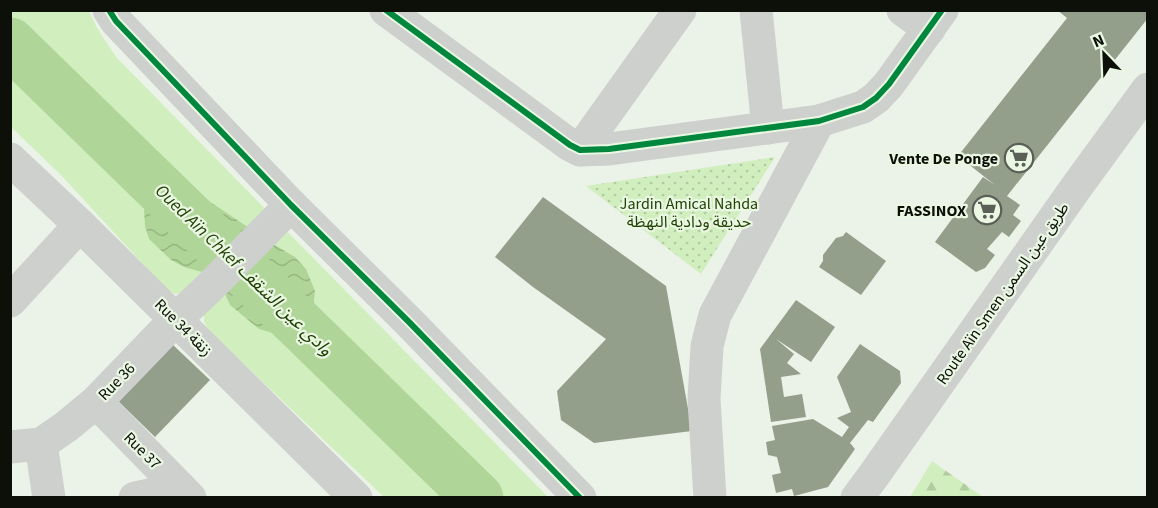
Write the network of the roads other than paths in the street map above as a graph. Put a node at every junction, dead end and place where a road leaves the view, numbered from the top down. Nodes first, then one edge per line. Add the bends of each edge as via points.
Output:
1 (109, 10) edge
2 (386, 10) edge
3 (680, 10) edge
4 (756, 10) edge
5 (925, 17) edge
6 (1148, 89) edge
7 (819, 122) junction
8 (768, 128) junction
9 (580, 150) junction
10 (10, 159) edge
11 (280, 216) junction
12 (80, 225) junction
13 (10, 301) edge
14 (176, 319) junction
15 (96, 402) junction
16 (26, 446) edge
17 (185, 493) edge
18 (48, 498) edge
19 (135, 498) edge
20 (356, 498) edge
21 (580, 498) edge
22 (710, 498) edge
23 (857, 498) edge

1 - 11 street
2 - 9 street
3 - 9 street
4 - 8 street
5 - 7 street via 890,84 876,98 863,107
6 - 23 street, Route Aïn Smen طريق عين السمن
7 - 8 street
7 - 22 street via 715,315 707,346 704,399
8 - 9 street
10 - 12 street, Rue 34 زنقة
11 - 14 street, Rue 36
11 - 21 street via 409,321
12 - 13 street
12 - 14 street, Rue 34 زنقة
14 - 15 street, Rue 36
14 - 20 street, Rue 34 زنقة
15 - 16 street, Rue 36 via 67,426
15 - 17 street, Rue 37
16 - 18 street
17 - 19 street

